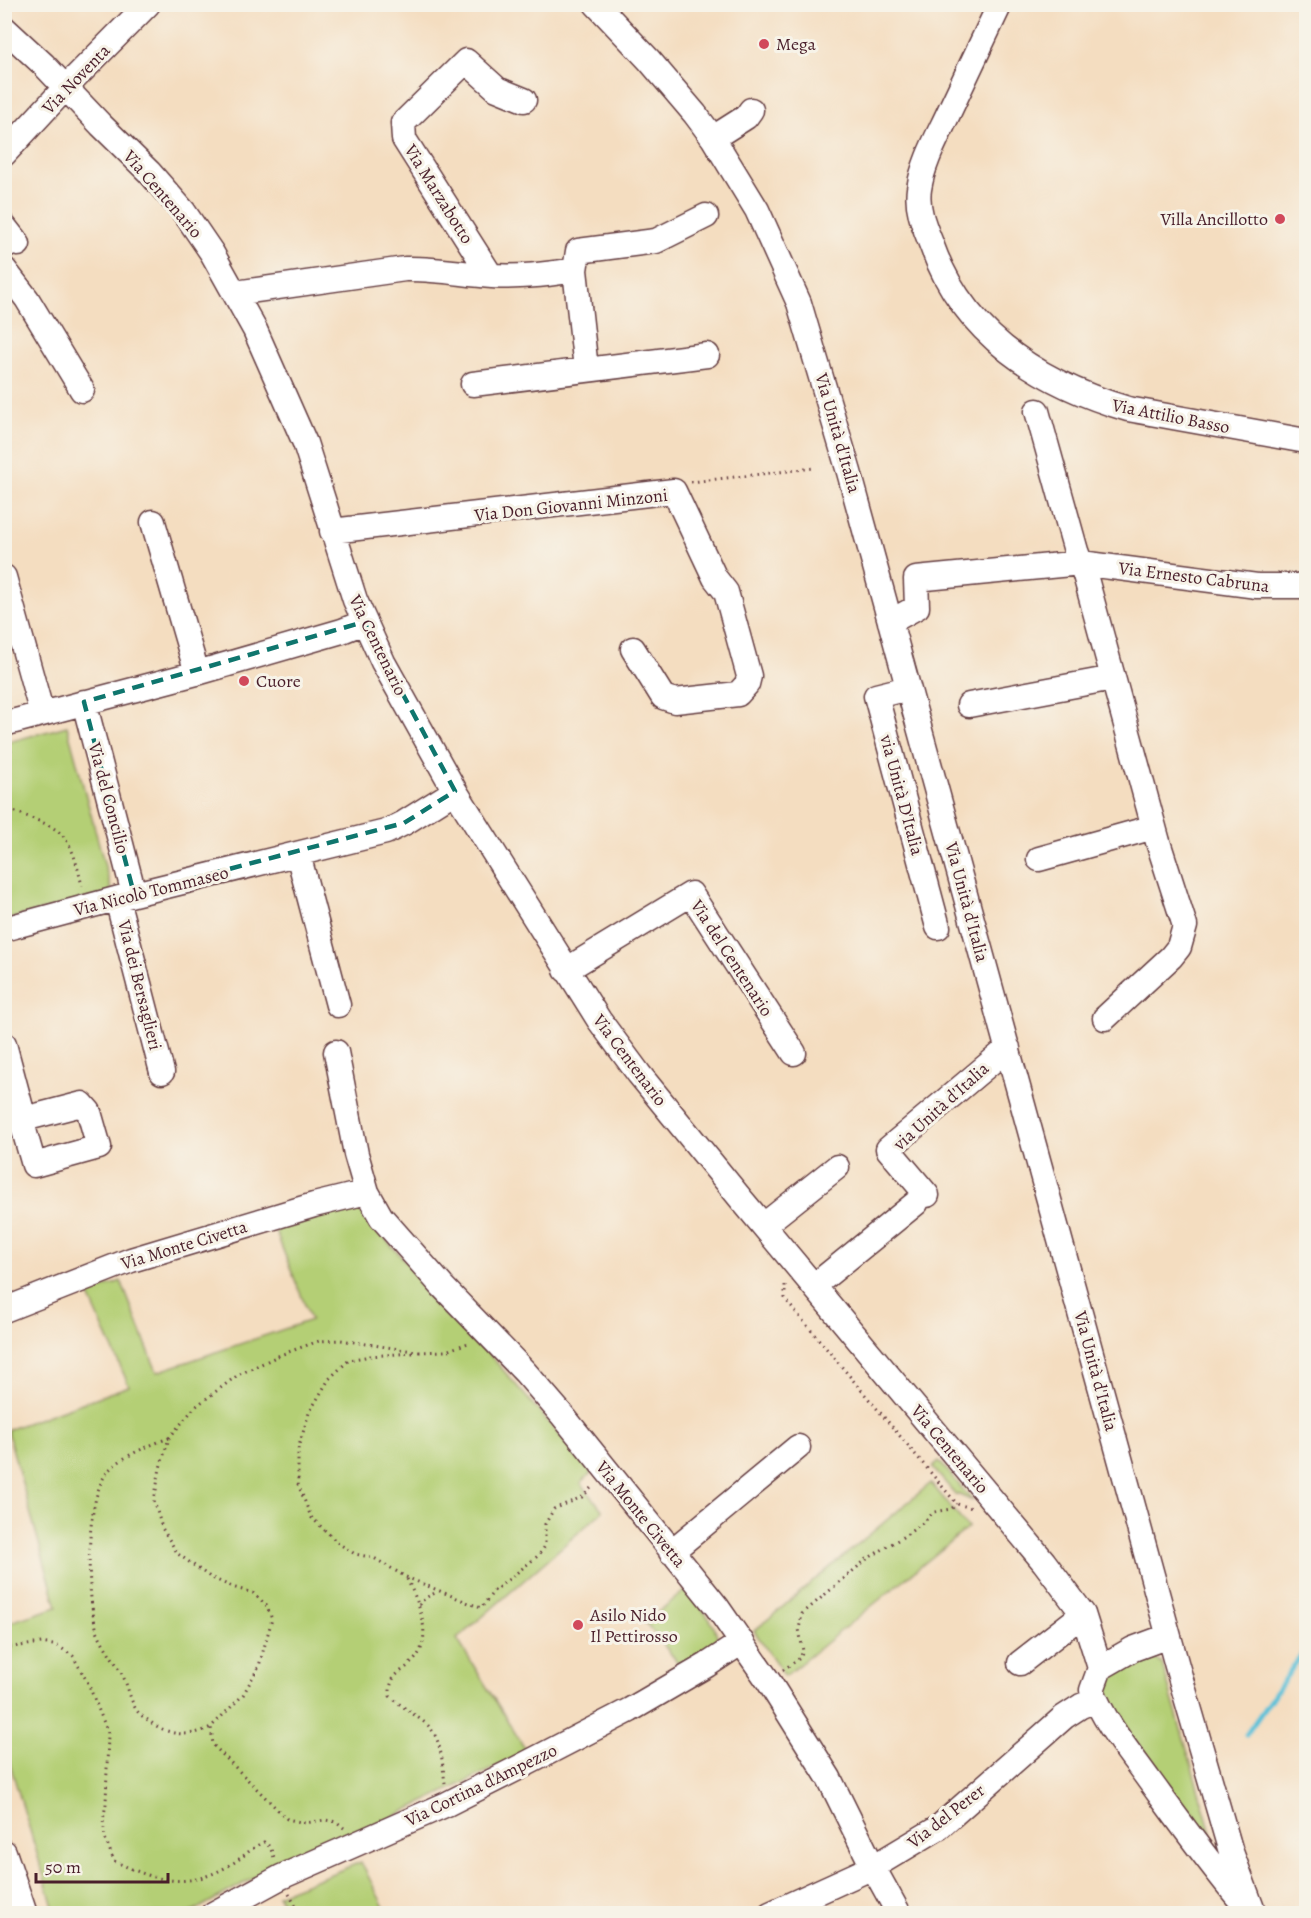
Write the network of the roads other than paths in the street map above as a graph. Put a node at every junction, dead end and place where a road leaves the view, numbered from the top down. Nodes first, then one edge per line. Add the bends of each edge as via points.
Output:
1 (148, 4) edge
2 (596, 4) edge
3 (1000, 4) edge
4 (4, 28) edge
5 (66, 87) junction
6 (524, 100) dead end
7 (4, 154) edge
8 (706, 216) dead end
9 (4, 268) edge
10 (575, 270) junction
11 (491, 276) junction
12 (235, 293) junction
13 (706, 355) dead end
14 (586, 369) junction
15 (473, 384) dead end
16 (82, 390) dead end
17 (1037, 411) dead end
18 (1306, 441) edge
19 (153, 522) dead end
20 (332, 531) junction
21 (1081, 563) junction
22 (4, 576) edge
23 (1306, 586) edge
24 (364, 622) junction
25 (890, 622) junction
26 (633, 649) dead end
27 (197, 673) junction
28 (1113, 678) junction
29 (908, 688) junction
30 (84, 702) junction
31 (969, 705) dead end
32 (42, 714) junction
33 (6, 733) edge
34 (455, 791) junction
35 (1156, 835) junction
36 (298, 854) junction
37 (1044, 866) dead end
38 (126, 896) junction
39 (938, 927) dead end
40 (4, 930) edge
41 (566, 970) junction
42 (338, 1005) dead end
43 (1105, 1018) dead end
44 (4, 1044) edge
45 (1008, 1048) junction
46 (336, 1052) dead end
47 (794, 1053) dead end
48 (162, 1072) dead end
49 (24, 1119) dead end
50 (837, 1167) dead end
51 (367, 1191) junction
52 (764, 1225) junction
53 (814, 1286) junction
54 (4, 1310) edge
55 (798, 1447) dead end
56 (671, 1552) junction
57 (1083, 1614) junction
58 (1168, 1636) junction
59 (742, 1642) junction
60 (1133, 1649) junction
61 (1020, 1663) dead end
62 (1096, 1686) junction
63 (4, 1852) edge
64 (873, 1867) junction
65 (25, 1914) edge
66 (213, 1914) edge
67 (770, 1914) edge
68 (899, 1914) edge
69 (1253, 1914) edge

1 - 5 street, Via Noventa
2 - 25 street, Via Unità d'Italia via 657,69 733,124 756,210 800,303
3 - 18 street, Via Attilio Basso via 931,152 919,189 920,214 958,300 1011,354 1041,375 1101,402
4 - 5 street, Via Centenario
5 - 7 street, Via Noventa
5 - 12 street, Via Centenario via 184,212
6 - 11 street, Via Marzabotto via 497,89 465,61 403,123 404,139
8 - 10 street via 656,241 578,251
9 - 16 street via 27,298
10 - 11 street, Via Marzabotto via 525,277
10 - 14 street
11 - 12 street, Via Marzabotto via 420,268
12 - 20 street, Via Centenario via 304,443
13 - 14 street
14 - 15 street
17 - 21 street
19 - 27 street
20 - 24 street, Via Centenario
20 - 26 street, Via Don Giovanni Minzoni via 681,487 716,578 726,592 749,676 747,684 738,694 675,701 663,697
21 - 23 street, Via Ernesto Cabruna via 1257,586
21 - 25 street, Via Ernesto Cabruna via 916,579 917,607
21 - 28 street
22 - 32 street
24 - 27 street
24 - 34 street, Via Centenario
25 - 29 street, Via Unità d'Italia
27 - 30 street
28 - 31 street
28 - 35 street
29 - 39 street, via Unità D'Italia via 876,696
29 - 45 street, Via Unità d'Italia
30 - 32 street
30 - 38 street, Via del Concilio
32 - 33 street
34 - 36 street, Via Nicolò Tommaseo via 386,832
34 - 41 street, Via Centenario
35 - 37 street
35 - 43 street via 1185,926 1179,947 1171,957
36 - 38 street, Via Nicolò Tommaseo
36 - 42 street
38 - 40 street, Via Nicolò Tommaseo
38 - 48 street, Via dei Bersaglieri
41 - 47 street, Via del Centenario via 691,894
41 - 52 street, Via Centenario via 639,1074
44 - 49 street
45 - 53 street, via Unità d'Italia via 888,1149 922,1199
45 - 58 street, Via Unità d'Italia
46 - 51 street, Via Monte Civetta
50 - 52 street
51 - 54 street, Via Monte Civetta via 131,1260
51 - 56 street, Via Monte Civetta via 381,1217 563,1416
52 - 53 street, Via Centenario
53 - 57 street, Via Centenario
55 - 56 street
56 - 59 street, Via Monte Civetta
57 - 60 street, Via Centenario via 1110,1640
57 - 61 street
57 - 62 street, Via Centenario
58 - 60 street
58 - 69 street, Via Unità d'Italia
59 - 64 street, Via Monte Civetta via 829,1778
59 - 66 street, Via Cortina d'Ampezzo via 630,1710 447,1804 281,1877
60 - 62 street
62 - 64 street, Via del Perer via 1082,1706 1064,1717 938,1828
62 - 69 street, Via Centenario via 1113,1728 1204,1857
63 - 65 street
64 - 67 street, Via del Perer
64 - 68 street, Via Monte Civetta

